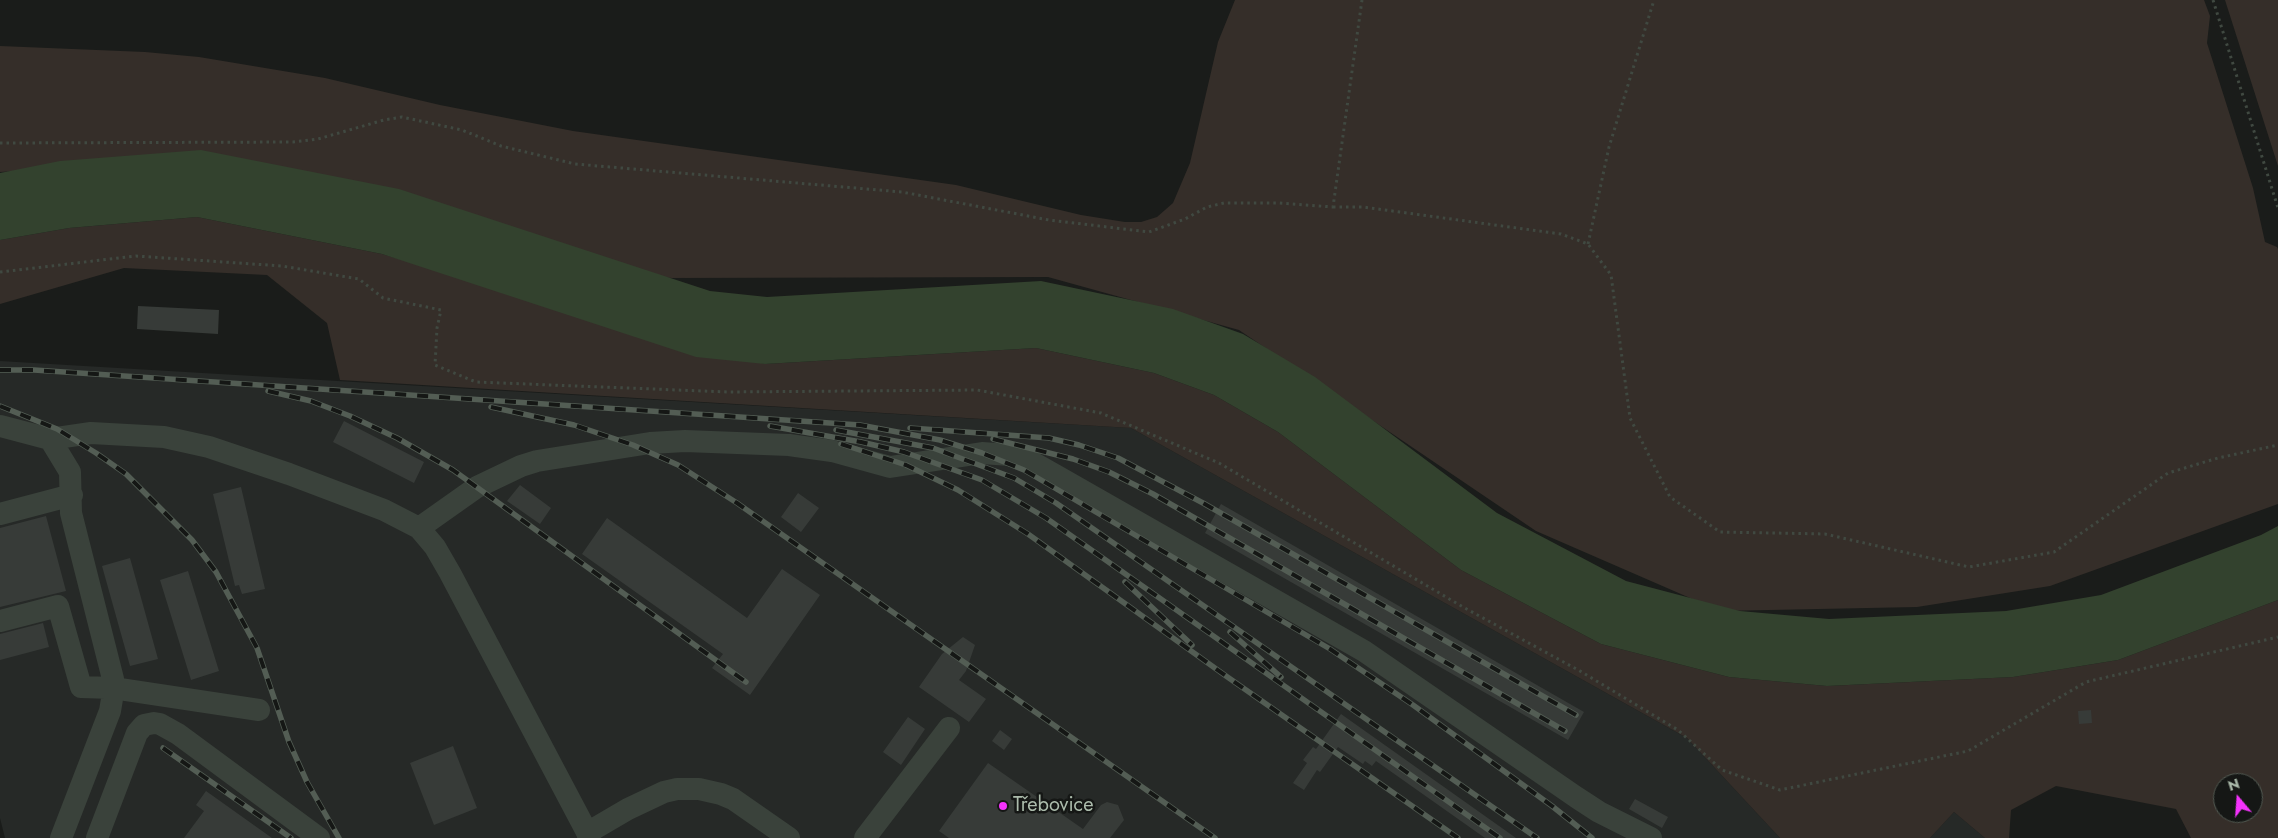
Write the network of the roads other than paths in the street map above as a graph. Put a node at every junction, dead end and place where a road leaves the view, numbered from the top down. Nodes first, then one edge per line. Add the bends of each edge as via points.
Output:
1 (0, 426) edge
2 (50, 438) junction
3 (72, 495) junction
4 (0, 514) edge
5 (419, 528) junction
6 (0, 621) edge
7 (113, 688) junction
8 (259, 710) dead end
9 (949, 728) dead end
10 (588, 835) edge
11 (61, 838) edge
12 (97, 838) edge
13 (319, 838) edge
14 (789, 838) edge
15 (865, 838) edge
16 (1651, 838) edge

1 - 2 lane
2 - 3 lane via 70,472
2 - 5 lane via 100,433 186,441 290,474 384,510
3 - 4 lane
3 - 7 lane via 71,514 110,664
5 - 10 lane via 450,573
5 - 16 lane via 477,487 521,466 650,443 685,441 789,445 832,451 890,467 982,453 1010,455 1034,463 1364,651 1576,797
6 - 7 lane via 58,606 81,687
7 - 8 lane
7 - 11 lane via 110,711
9 - 15 lane
10 - 14 lane via 628,809 664,792 699,789 733,799
12 - 13 lane via 137,733 144,725 154,723 178,734

